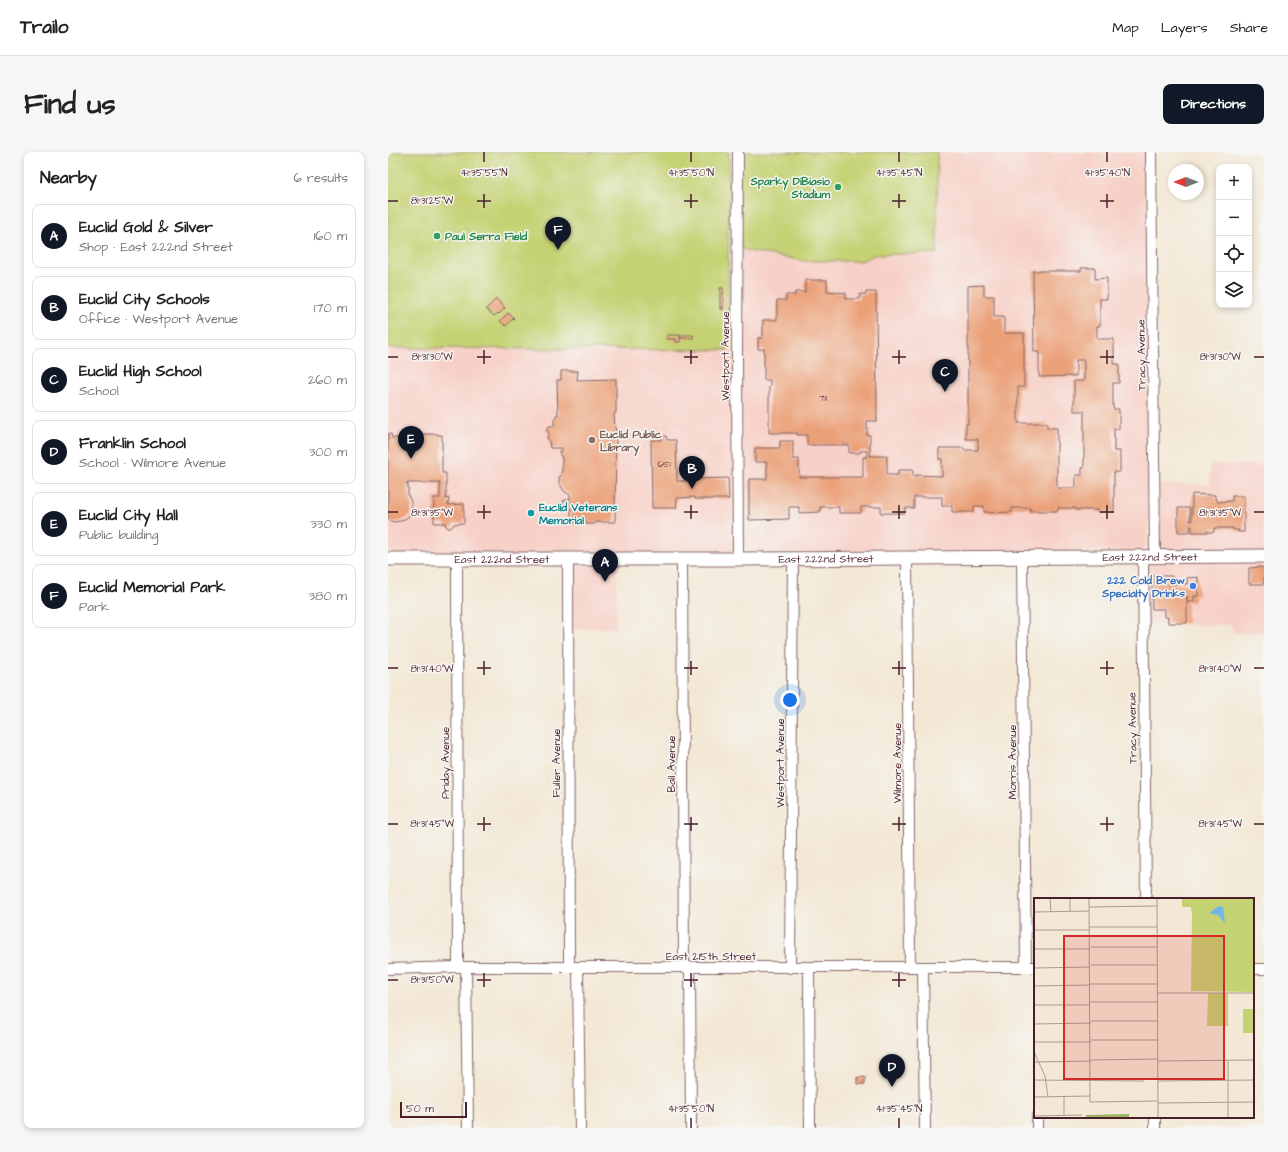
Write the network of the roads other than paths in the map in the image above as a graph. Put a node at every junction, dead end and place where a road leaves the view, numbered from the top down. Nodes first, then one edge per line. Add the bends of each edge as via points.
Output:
1 (738, 152) edge
2 (1151, 152) edge
3 (1264, 556) edge
4 (1022, 557) junction
5 (1149, 557) junction
6 (568, 558) junction
7 (907, 558) junction
8 (388, 559) edge
9 (457, 559) junction
10 (682, 559) junction
11 (738, 559) junction
12 (793, 559) junction
13 (1146, 898) edge
14 (910, 967) junction
15 (923, 967) junction
16 (1030, 967) edge
17 (462, 968) junction
18 (574, 968) junction
19 (687, 968) junction
20 (790, 968) junction
21 (809, 968) junction
22 (388, 969) edge
23 (468, 1128) edge
24 (580, 1128) edge
25 (692, 1128) edge
26 (810, 1128) edge
27 (925, 1128) edge

1 - 11 street, Westport Avenue
2 - 5 street, Tracy Avenue
3 - 5 street, East 222nd Street
4 - 5 street, East 222nd Street
4 - 7 street, East 222nd Street
4 - 16 street, Morris Avenue
5 - 13 street, Tracy Avenue
6 - 9 street, East 222nd Street
6 - 10 street, East 222nd Street
6 - 18 street, Fuller Avenue
7 - 12 street, East 222nd Street
7 - 14 street, Wilmore Avenue
8 - 9 street, East 222nd Street
9 - 17 street, Priday Avenue
10 - 11 street, East 222nd Street
10 - 19 street, Ball Avenue
11 - 12 street, East 222nd Street
12 - 20 street, Westport Avenue
14 - 15 street, East 215th Street
14 - 21 street, East 215th Street
15 - 16 street, East 215th Street
15 - 27 street
17 - 18 street, East 215th Street
17 - 22 street, East 215th Street
17 - 23 street, Priday Avenue
18 - 19 street, East 215th Street
18 - 24 street, Fuller Avenue
19 - 20 street, East 215th Street
19 - 25 street, Ball Avenue
20 - 21 street, East 215th Street
21 - 26 street

